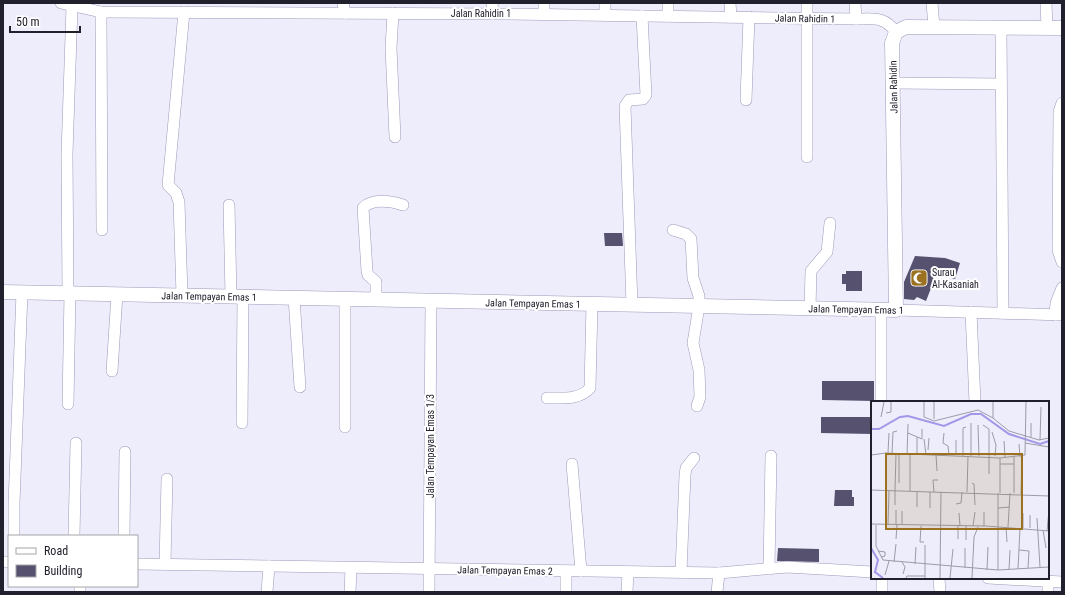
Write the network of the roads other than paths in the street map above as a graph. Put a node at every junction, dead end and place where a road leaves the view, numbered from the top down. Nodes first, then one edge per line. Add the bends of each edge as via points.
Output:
1 (605, 3) edge
2 (668, 3) edge
3 (730, 3) edge
4 (807, 3) edge
5 (855, 3) edge
6 (932, 3) edge
7 (1046, 3) edge
8 (67, 4) edge
9 (159, 8) edge
10 (240, 8) edge
11 (315, 8) edge
12 (344, 8) edge
13 (493, 8) edge
14 (544, 9) edge
15 (101, 12) junction
16 (184, 12) junction
17 (393, 13) junction
18 (605, 15) junction
19 (642, 16) junction
20 (668, 16) junction
21 (731, 17) junction
22 (749, 17) junction
23 (807, 18) junction
24 (856, 19) junction
25 (934, 27) junction
26 (1001, 28) junction
27 (1047, 28) junction
28 (1062, 28) edge
29 (896, 32) junction
30 (893, 82) junction
31 (1001, 84) junction
32 (746, 100) dead end
33 (1062, 103) edge
34 (395, 136) dead end
35 (807, 157) dead end
36 (229, 205) dead end
37 (402, 205) dead end
38 (830, 223) dead end
39 (102, 230) dead end
40 (673, 230) dead end
41 (1062, 262) edge
42 (1062, 288) edge
43 (3, 292) edge
44 (22, 292) junction
45 (69, 293) junction
46 (117, 294) junction
47 (182, 296) junction
48 (237, 297) junction
49 (294, 298) junction
50 (345, 299) junction
51 (376, 299) junction
52 (431, 301) junction
53 (592, 304) junction
54 (632, 305) junction
55 (700, 306) junction
56 (810, 308) junction
57 (881, 310) junction
58 (896, 310) junction
59 (971, 312) junction
60 (1003, 313) junction
61 (1058, 315) edge
62 (112, 371) dead end
63 (300, 387) dead end
64 (547, 398) dead end
65 (881, 401) edge
66 (975, 401) edge
67 (68, 404) dead end
68 (698, 406) dead end
69 (242, 423) dead end
70 (345, 427) dead end
71 (76, 443) dead end
72 (125, 452) dead end
73 (771, 456) dead end
74 (694, 458) dead end
75 (572, 464) dead end
76 (167, 479) dead end
77 (14, 535) edge
78 (74, 535) edge
79 (124, 535) edge
80 (138, 564) edge
81 (165, 564) junction
82 (269, 566) junction
83 (351, 569) junction
84 (430, 569) junction
85 (769, 569) junction
86 (566, 571) junction
87 (581, 571) junction
88 (628, 572) junction
89 (681, 572) junction
90 (871, 572) edge
91 (719, 573) junction
92 (882, 579) edge
93 (939, 579) edge
94 (1019, 579) edge
95 (1062, 582) edge
96 (1048, 587) edge
97 (267, 592) edge
98 (350, 592) edge
99 (430, 592) edge
100 (566, 592) edge
101 (627, 592) edge
102 (717, 592) edge
103 (882, 592) edge
104 (940, 592) edge

1 - 18 street
2 - 20 street
3 - 21 street
4 - 23 street
5 - 24 street
6 - 25 street
7 - 27 street
8 - 15 street, Jalan Rahidin 1
8 - 45 street
9 - 15 street, Jalan Rahidin 1
9 - 16 street, Jalan Rahidin 1
10 - 11 street, Jalan Rahidin 1
10 - 16 street, Jalan Rahidin 1
11 - 12 street, Jalan Rahidin 1
12 - 17 street, Jalan Rahidin 1
13 - 14 street, Jalan Rahidin 1
13 - 17 street, Jalan Rahidin 1
14 - 18 street, Jalan Rahidin 1
15 - 39 street
16 - 47 street via 168,184 176,193 179,202
17 - 34 street via 391,48
18 - 19 street, Jalan Rahidin 1
19 - 20 street, Jalan Rahidin 1
19 - 54 street via 646,95 643,99 630,100 625,106
20 - 21 street, Jalan Rahidin 1
21 - 22 street, Jalan Rahidin 1
22 - 23 street, Jalan Rahidin 1
22 - 32 street
23 - 24 street, Jalan Rahidin 1
23 - 35 street
24 - 29 street, Jalan Rahidin 1 via 884,21
25 - 26 street
25 - 29 street via 906,27
26 - 27 street
26 - 31 street
27 - 28 street
29 - 30 street, Jalan Rahidin via 892,43
30 - 31 street
30 - 58 street, Jalan Rahidin
31 - 60 street
33 - 41 street via 1059,112 1058,243
36 - 48 street
37 - 51 street via 394,202 372,202 363,208 367,272 376,282
38 - 56 street via 827,252 811,271
40 - 55 street via 686,234 691,239 693,278
42 - 61 street via 1056,303
43 - 44 street, Jalan Tempayan Emas 1
44 - 45 street, Jalan Tempayan Emas 1
44 - 77 street
45 - 46 street, Jalan Tempayan Emas 1
45 - 67 street
46 - 47 street, Jalan Tempayan Emas 1
46 - 62 street
47 - 48 street, Jalan Tempayan Emas 1
48 - 49 street, Jalan Tempayan Emas 1
48 - 69 street
49 - 50 street, Jalan Tempayan Emas 1
49 - 63 street
50 - 51 street, Jalan Tempayan Emas 1
50 - 70 street
51 - 52 street, Jalan Tempayan Emas 1
52 - 53 street, Jalan Tempayan Emas 1
52 - 84 street, Jalan Tempayan Emas 1/3
53 - 54 street, Jalan Tempayan Emas 1
53 - 64 street via 590,388 579,396
54 - 55 street, Jalan Tempayan Emas 1
55 - 56 street, Jalan Tempayan Emas 1
55 - 68 street via 693,343 699,370
56 - 57 street, Jalan Tempayan Emas 1
57 - 58 street, Jalan Tempayan Emas 1
57 - 65 street
58 - 59 street, Jalan Tempayan Emas 1
59 - 60 street, Jalan Tempayan Emas 1
59 - 66 street
60 - 61 street, Jalan Tempayan Emas 1
71 - 78 street
72 - 79 street
73 - 85 street
74 - 89 street via 686,468 685,475
75 - 87 street
76 - 81 street
80 - 81 street, Jalan Tempayan Emas 2
81 - 82 street, Jalan Tempayan Emas 2
82 - 83 street, Jalan Tempayan Emas 2
82 - 97 street
83 - 84 street, Jalan Tempayan Emas 2
83 - 98 street
84 - 86 street, Jalan Tempayan Emas 2
84 - 99 street, Jalan Tempayan Emas 1/3
85 - 90 street, Jalan Tempayan Emas 2 via 787,567
85 - 91 street, Jalan Tempayan Emas 2
86 - 87 street, Jalan Tempayan Emas 2
86 - 100 street
87 - 88 street, Jalan Tempayan Emas 2
88 - 89 street, Jalan Tempayan Emas 2
88 - 101 street
89 - 91 street, Jalan Tempayan Emas 2
91 - 102 street
92 - 103 street
93 - 104 street
94 - 96 street
95 - 96 street

